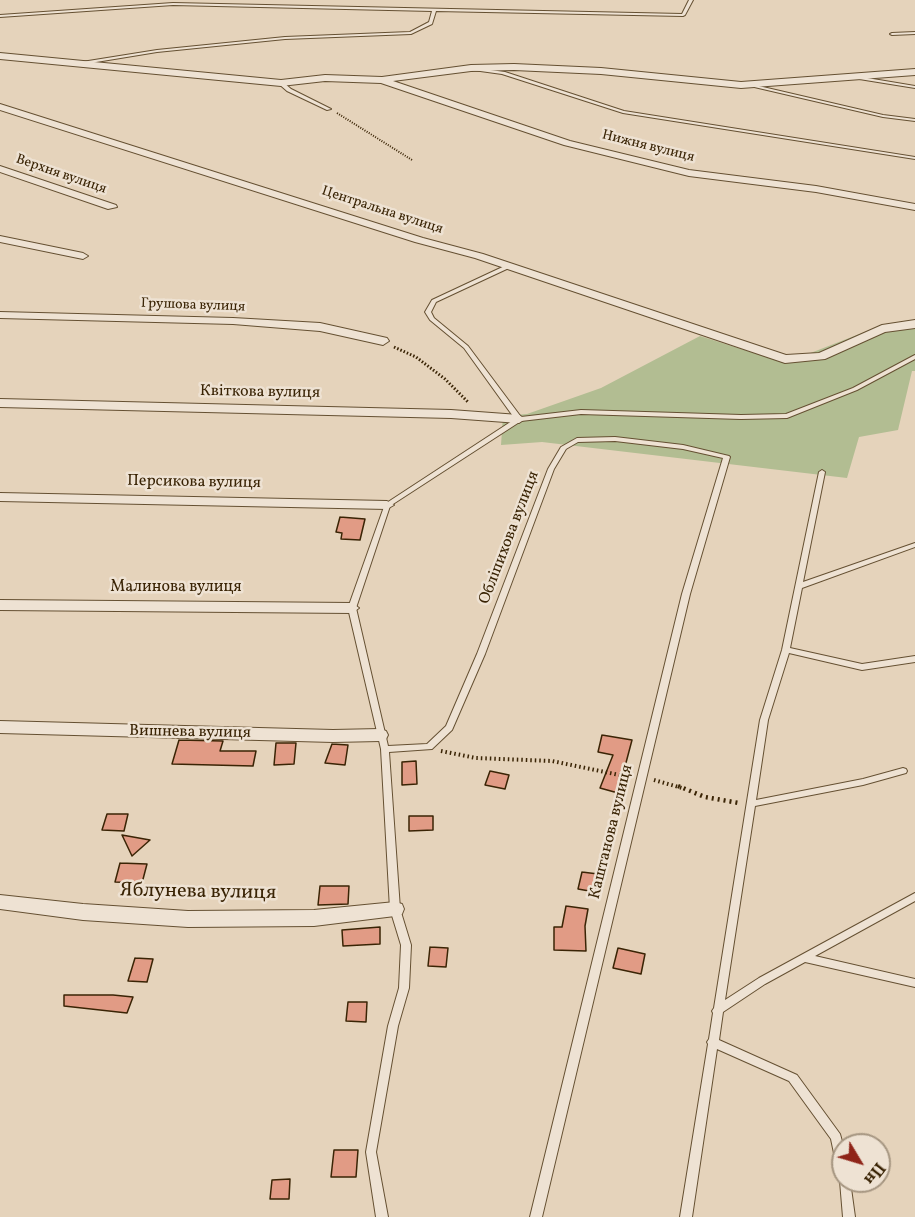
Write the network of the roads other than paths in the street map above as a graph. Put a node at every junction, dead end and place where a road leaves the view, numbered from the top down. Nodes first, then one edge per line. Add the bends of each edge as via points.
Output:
1 (294, 0) edge
2 (691, 0) edge
3 (290, 5) junction
4 (434, 9) junction
5 (0, 16) edge
6 (915, 33) edge
7 (892, 34) dead end
8 (0, 56) edge
9 (84, 63) junction
10 (471, 68) junction
11 (915, 72) edge
12 (855, 77) junction
13 (381, 80) junction
14 (281, 83) junction
15 (752, 85) junction
16 (915, 87) edge
17 (0, 106) edge
18 (329, 109) road end
19 (915, 120) edge
20 (915, 158) edge
21 (0, 169) edge
22 (112, 207) dead end
23 (915, 207) edge
24 (0, 239) edge
25 (83, 256) dead end
26 (509, 266) junction
27 (0, 315) edge
28 (915, 324) edge
29 (382, 341) road end
30 (915, 357) edge
31 (0, 403) edge
32 (519, 419) junction
33 (727, 457) joint
34 (822, 472) dead end
35 (0, 497) edge
36 (387, 505) junction
37 (915, 545) edge
38 (800, 586) junction
39 (0, 605) edge
40 (352, 608) junction
41 (786, 650) junction
42 (915, 659) edge
43 (0, 727) edge
44 (382, 742) junction
45 (903, 771) dead end
46 (750, 804) junction
47 (915, 897) edge
48 (0, 902) edge
49 (395, 909) junction
50 (805, 958) junction
51 (915, 983) edge
52 (717, 1011) junction
53 (712, 1042) junction
54 (833, 1133) edge
55 (846, 1193) edge
56 (382, 1217) edge
57 (536, 1217) edge
58 (686, 1217) edge
59 (849, 1217) edge

1 - 3 lane
2 - 4 lane via 683,15
3 - 4 lane
3 - 5 lane via 173,4
4 - 9 lane via 432,23 411,33 285,38
6 - 7 lane
8 - 9 street
9 - 14 street
10 - 13 street
10 - 15 street via 557,68
10 - 20 lane via 503,73 623,112
11 - 12 street
12 - 15 street
12 - 16 lane
13 - 14 street via 326,78
13 - 23 street, Нижня вулиця via 567,143 689,173 816,189
14 - 18 lane
15 - 19 lane
17 - 26 street, Центральна вулиця
21 - 22 street, Верхня вулиця
24 - 25 street
26 - 28 street, Центральна вулиця via 785,359 798,360 839,350 882,329
26 - 32 lane via 434,301 428,312 466,347
27 - 29 street, Грушова вулиця via 233,321 320,327
30 - 32 lane via 855,389 787,416 581,412
31 - 32 street, Квіткова вулиця
32 - 36 lane
33 - 44 lane, Обліпихова вулиця via 615,439 577,440 563,448 551,469 449,728 429,747
33 - 57 lane, Каштанова вулиця via 640,779
34 - 38 lane
35 - 36 street, Персикова вулиця
36 - 40 lane
37 - 38 lane
38 - 41 lane
39 - 40 street, Малинова вулиця
40 - 44 lane
41 - 42 lane via 862,667
41 - 46 lane via 764,720
43 - 44 street, Вишнева вулиця via 333,736
44 - 49 lane
45 - 46 lane
46 - 52 lane
47 - 50 lane
48 - 49 street, Яблунева вулиця via 188,919 314,918
49 - 56 lane via 406,945 404,988 393,1026 371,1152
50 - 51 lane
50 - 52 lane
52 - 53 lane
53 - 54 lane via 793,1078
53 - 58 lane
55 - 59 lane

